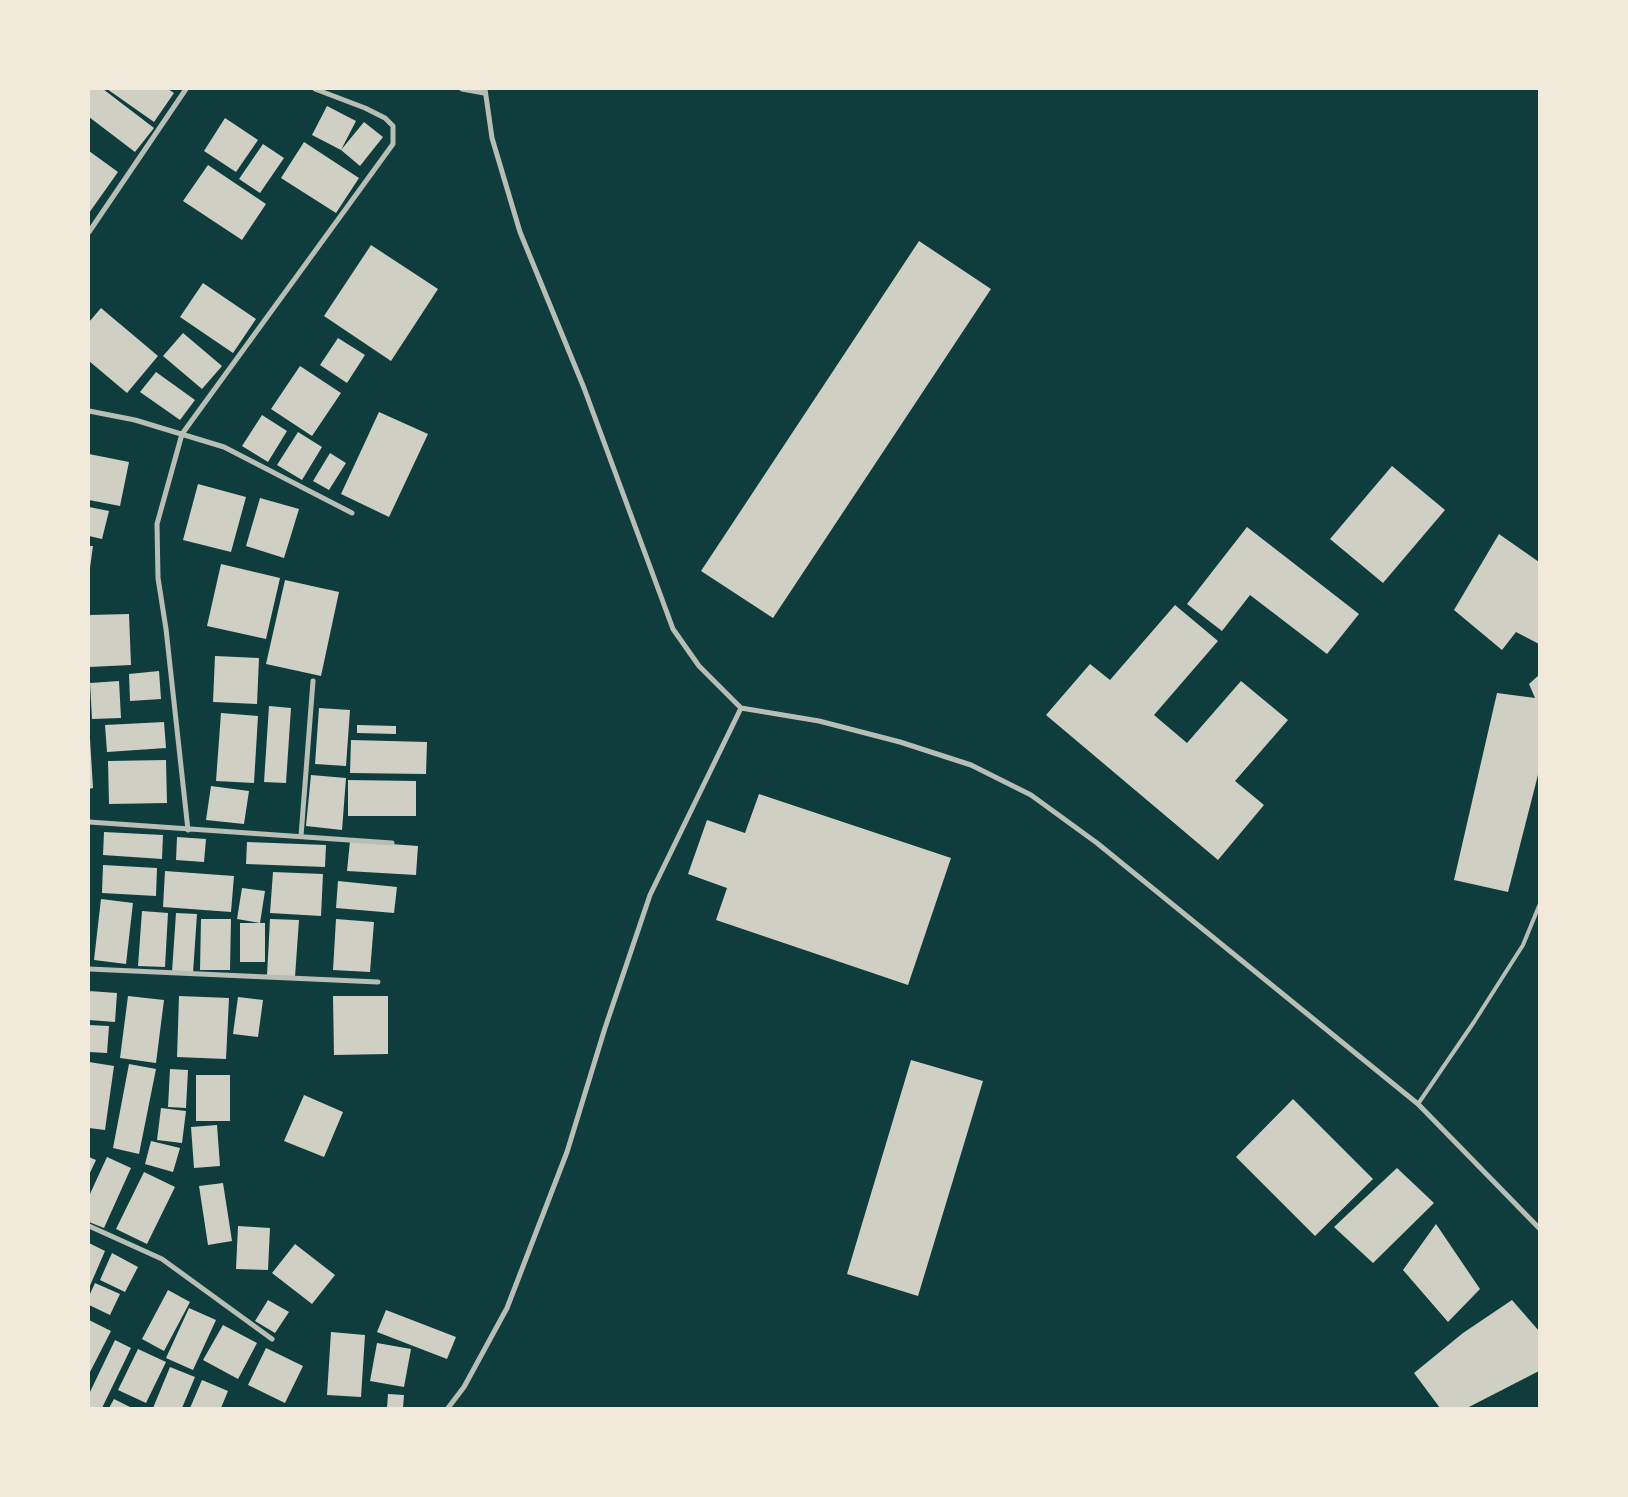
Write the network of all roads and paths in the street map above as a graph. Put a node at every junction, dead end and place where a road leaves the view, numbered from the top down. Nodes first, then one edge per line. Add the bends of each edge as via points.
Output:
1 (186, 89) edge
2 (315, 89) edge
3 (462, 89) edge
4 (485, 91) edge
5 (89, 232) edge
6 (89, 410) edge
7 (182, 434) junction
8 (352, 513) dead end
9 (314, 682) dead end
10 (741, 708) junction
11 (89, 822) edge
12 (188, 830) junction
13 (301, 836) junction
14 (392, 843) dead end
15 (1539, 906) edge
16 (89, 969) edge
17 (378, 982) dead end
18 (1418, 1104) junction
19 (89, 1226) edge
20 (1539, 1228) edge
21 (272, 1339) dead end
22 (448, 1408) edge

1 - 5 street
2 - 7 street via 384,118 393,126 393,144
3 - 4 street
4 - 10 street via 492,138 520,232 588,398 673,629 699,666
6 - 7 street
7 - 8 street via 224,447
7 - 12 street via 157,524 158,578
9 - 13 street
10 - 18 street via 819,721 900,742 971,765 1031,795 1097,843
10 - 22 street via 650,895 566,1152 507,1308 464,1387
11 - 12 street
12 - 13 street
13 - 14 street
15 - 18 lane via 1523,944
16 - 17 street
18 - 20 street
19 - 21 street via 162,1259

